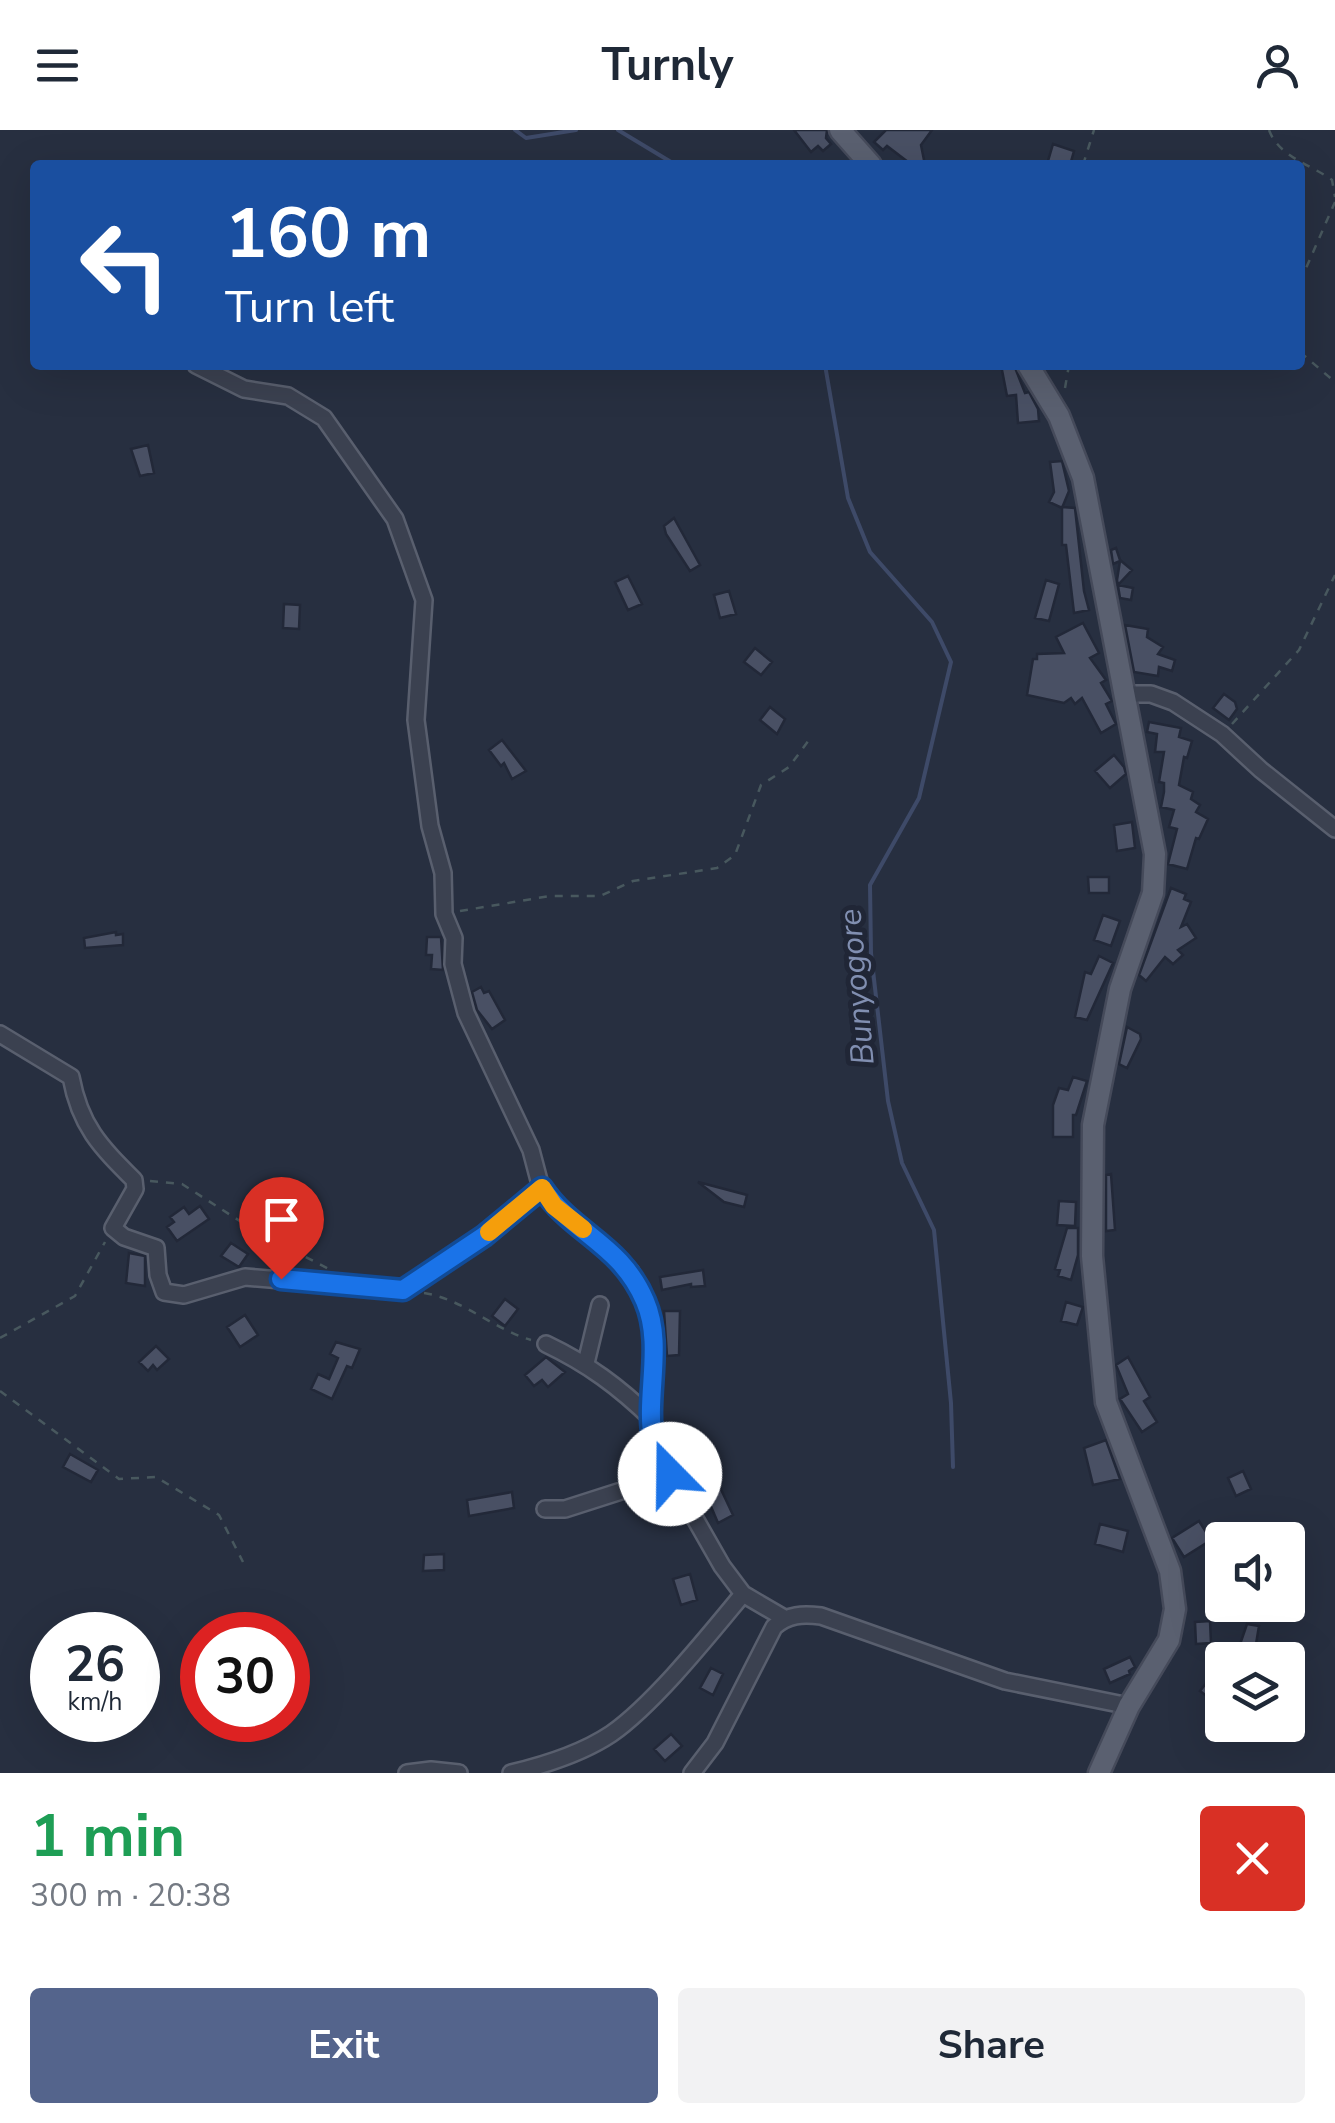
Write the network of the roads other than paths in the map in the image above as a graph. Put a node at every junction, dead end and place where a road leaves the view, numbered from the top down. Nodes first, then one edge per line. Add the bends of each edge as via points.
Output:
1 (840, 130) edge
2 (867, 160) edge
3 (206, 370) edge
4 (1031, 370) edge
5 (1123, 694) junction
6 (1335, 828) edge
7 (0, 1034) edge
8 (542, 1188) junction
9 (600, 1306) dead end
10 (546, 1344) road end
11 (586, 1363) junction
12 (652, 1420) junction
13 (670, 1474) junction
14 (545, 1509) dead end
15 (743, 1594) junction
16 (784, 1618) junction
17 (1128, 1706) junction
18 (407, 1773) edge
19 (460, 1773) edge
20 (511, 1773) edge
21 (692, 1773) edge
22 (1099, 1773) edge

1 - 2 main road
3 - 8 street via 244,389 288,396 324,418 394,519 424,600 416,720 458,988
4 - 5 main road via 1083,478
5 - 6 street via 1173,702
5 - 17 main road via 1156,854 1153,894 1120,989 1092,1125 1092,1256 1106,1402 1170,1571 1175,1609 1169,1640
7 - 8 street via 71,1076 84,1124 134,1180 113,1228 156,1248 164,1292 184,1294 245,1277 403,1290
8 - 12 street via 631,1272 647,1305
9 - 11 street
10 - 11 street
11 - 12 street
12 - 13 street via 653,1445
13 - 14 street via 565,1509
13 - 15 street
15 - 16 street
15 - 20 street via 612,1733
16 - 17 street via 821,1616 1005,1681
16 - 21 street
17 - 22 main road
18 - 19 street

